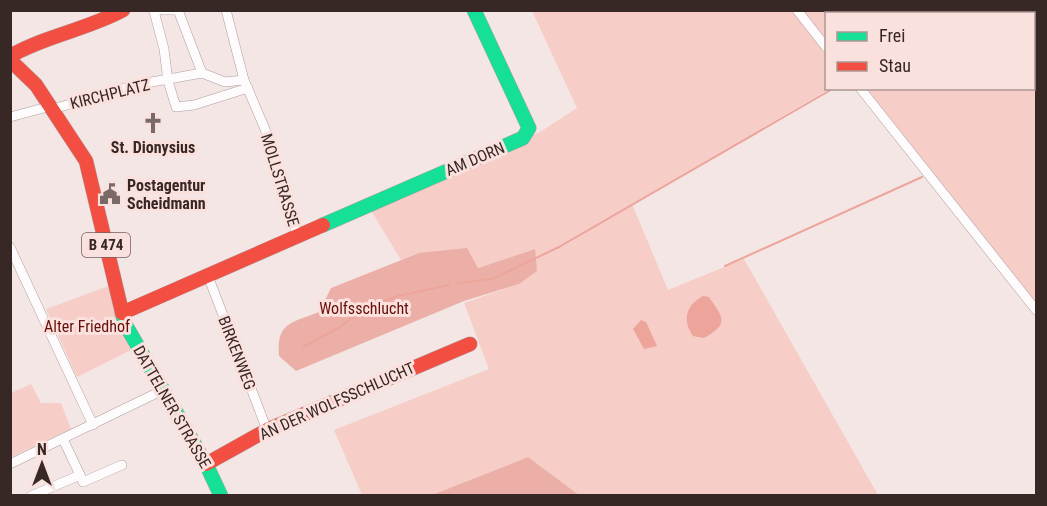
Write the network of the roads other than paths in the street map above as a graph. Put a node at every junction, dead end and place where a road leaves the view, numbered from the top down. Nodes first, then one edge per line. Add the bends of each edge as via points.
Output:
1 (123, 10) edge
2 (178, 10) edge
3 (226, 10) edge
4 (474, 10) edge
5 (797, 10) edge
6 (154, 11) edge
7 (825, 46) edge
8 (10, 58) edge
9 (202, 73) junction
10 (168, 81) junction
11 (246, 84) junction
12 (862, 90) edge
13 (52, 107) junction
14 (10, 117) edge
15 (297, 236) junction
16 (10, 247) edge
17 (208, 276) junction
18 (1036, 310) edge
19 (122, 313) junction
20 (470, 344) dead end
21 (161, 391) junction
22 (93, 424) junction
23 (267, 430) junction
24 (63, 439) junction
25 (10, 464) edge
26 (206, 464) junction
27 (122, 465) dead end
28 (80, 476) junction
29 (32, 495) edge
30 (221, 495) edge

1 - 8 street via 105,20 36,41
2 - 6 street
2 - 9 street
3 - 11 street, MOLLSTRASSE
4 - 15 street, AM DORN via 530,128 528,132 523,138
5 - 7 street
6 - 10 street
8 - 13 street, DATTELNER STRASSE / B 474
9 - 10 street, KIRCHPLATZ
9 - 11 street via 225,82
10 - 11 street via 173,104 178,108
10 - 13 street, KIRCHPLATZ via 135,85
11 - 15 street, MOLLSTRASSE via 265,129
12 - 18 street
13 - 14 street, KIRCHPLATZ
13 - 19 street, DATTELNER STRASSE / B 474 via 86,161
15 - 17 street, MOLLSTRASSE
16 - 22 street
17 - 19 street, MOLLSTRASSE
17 - 23 street, BIRKENWEG
19 - 21 street, DATTELNER STRASSE / B 474
20 - 23 street, AN DER WOLFSSCHLUCHT
21 - 22 street
21 - 26 street, DATTELNER STRASSE / B 474
22 - 24 street
23 - 26 street, AN DER WOLFSSCHLUCHT
24 - 25 street
24 - 28 street
26 - 30 street, DATTELNER STRASSE / B 474
27 - 28 street via 83,482
28 - 29 street

